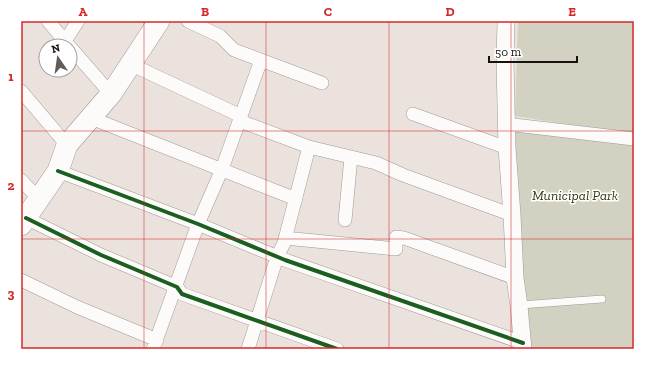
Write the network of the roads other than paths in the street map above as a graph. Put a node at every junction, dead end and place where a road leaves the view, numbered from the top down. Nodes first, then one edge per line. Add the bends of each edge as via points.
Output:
1 (48, 21) edge
2 (78, 21) edge
3 (159, 21) edge
4 (188, 21) edge
5 (506, 21) edge
6 (62, 38) edge
7 (71, 38) edge
8 (78, 56) edge
9 (261, 60) junction
10 (130, 64) junction
11 (322, 82) dead end
12 (21, 91) edge
13 (111, 94) junction
14 (413, 114) dead end
15 (91, 118) junction
16 (241, 118) junction
17 (506, 124) junction
18 (634, 139) edge
19 (67, 146) junction
20 (309, 147) junction
21 (507, 148) junction
22 (351, 157) junction
23 (222, 169) junction
24 (58, 171) junction
25 (21, 180) edge
26 (39, 199) junction
27 (296, 199) junction
28 (512, 215) junction
29 (346, 220) dead end
30 (24, 222) edge
31 (198, 224) junction
32 (285, 238) junction
33 (277, 257) junction
34 (515, 278) junction
35 (21, 280) edge
36 (177, 287) junction
37 (602, 299) dead end
38 (519, 306) junction
39 (258, 320) junction
40 (312, 345) edge
41 (157, 346) edge
42 (522, 346) edge
43 (248, 349) edge
44 (337, 349) edge

1 - 6 street
2 - 7 street
3 - 10 main road
4 - 9 street via 220,36 234,50
5 - 17 street
8 - 13 street
9 - 11 street
9 - 16 street
10 - 13 main road
10 - 16 street
12 - 19 street
13 - 15 main road
14 - 21 street
15 - 19 main road
15 - 23 street
16 - 20 street
16 - 23 street
17 - 18 street
17 - 21 street
19 - 24 main road
20 - 22 street
20 - 27 street
21 - 28 street
22 - 28 street
22 - 29 street
23 - 27 street
23 - 31 street
24 - 26 main road
24 - 31 street
25 - 26 street
26 - 30 main road
27 - 32 street
28 - 34 street
30 - 36 street
31 - 33 street
31 - 36 street
32 - 33 street
32 - 34 street via 396,249 396,237 404,238
33 - 39 street
33 - 42 street
34 - 38 street
35 - 41 street
36 - 39 street via 182,294
36 - 41 street
37 - 38 lane
38 - 42 street
39 - 40 street
39 - 43 street
40 - 44 street

